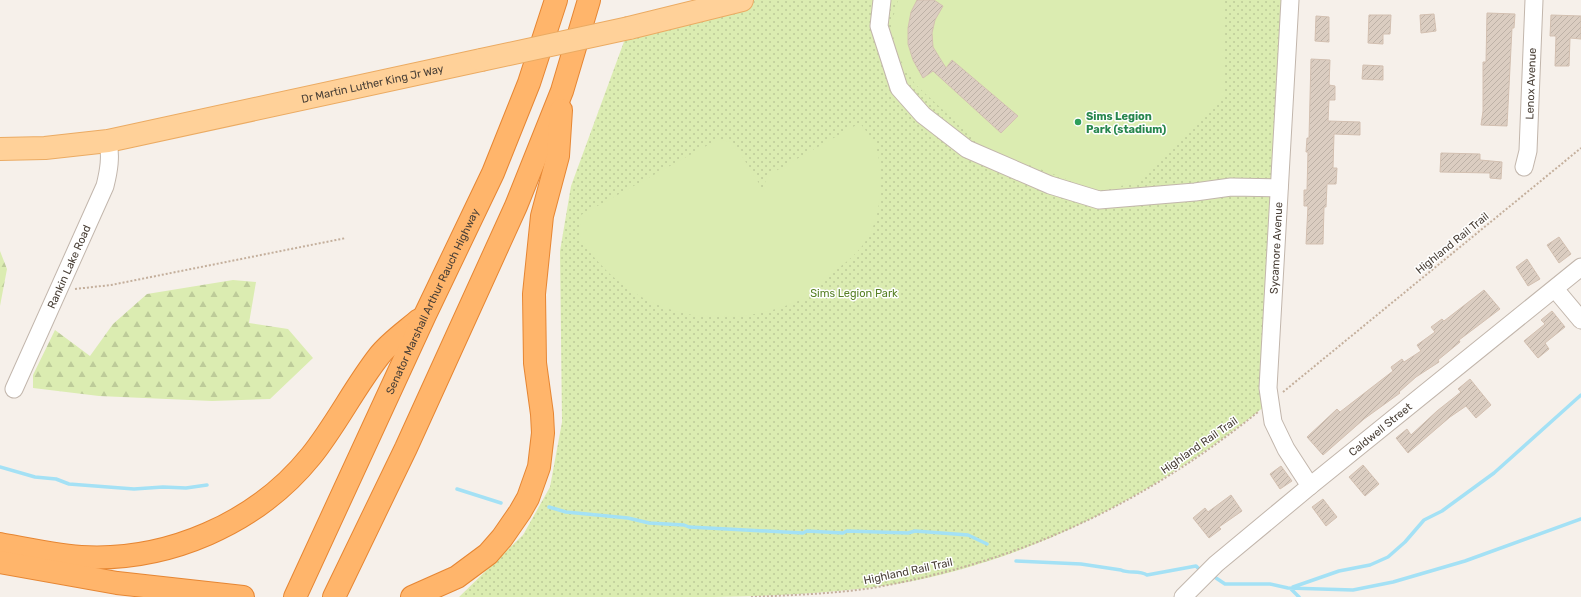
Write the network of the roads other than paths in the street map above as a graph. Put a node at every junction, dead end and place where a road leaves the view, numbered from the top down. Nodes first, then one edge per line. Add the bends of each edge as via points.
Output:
1 (556, 0) edge
2 (589, 0) edge
3 (742, 0) edge
4 (882, 0) edge
5 (1534, 0) edge
6 (1293, 1) edge
7 (562, 91) junction
8 (108, 141) junction
9 (0, 149) edge
10 (1524, 167) dead end
11 (1279, 188) junction
12 (1581, 267) edge
13 (1555, 289) junction
14 (425, 315) junction
15 (1581, 320) edge
16 (14, 389) dead end
17 (1310, 486) junction
18 (0, 544) edge
19 (0, 562) edge
20 (243, 597) edge
21 (295, 597) edge
22 (334, 597) edge
23 (412, 597) edge
24 (1183, 597) edge

1 - 14 highway, Senator Marshall Arthur Rauch Highway via 529,82 493,173
2 - 7 highway
3 - 8 main road, Dr Martin Luther King Jr Way, bridge via 629,28
4 - 11 street via 879,26 898,88 923,115 967,149 1050,185 1099,200 1231,187
5 - 10 street, Lenox Avenue via 1528,151
6 - 11 street, Sycamore Avenue
7 - 22 highway via 516,206 409,441
7 - 23 highway via 558,156 542,216 534,294 534,346 543,433 539,467 520,512 488,554 457,577
8 - 9 main road, Dr Martin Luther King Jr Way via 45,148
8 - 16 street, Rankin Lake Road via 109,171 105,186
11 - 17 street, Sycamore Avenue via 1268,388 1273,422 1286,449
12 - 13 street, Caldwell Street
13 - 15 street
13 - 17 street, Caldwell Street
14 - 18 highway via 379,355 326,436 300,469 269,497 228,524 191,541 167,548 115,556 80,557
14 - 21 highway, Senator Marshall Arthur Rauch Highway
17 - 24 street, Caldwell Street via 1216,564
19 - 20 highway via 124,584

